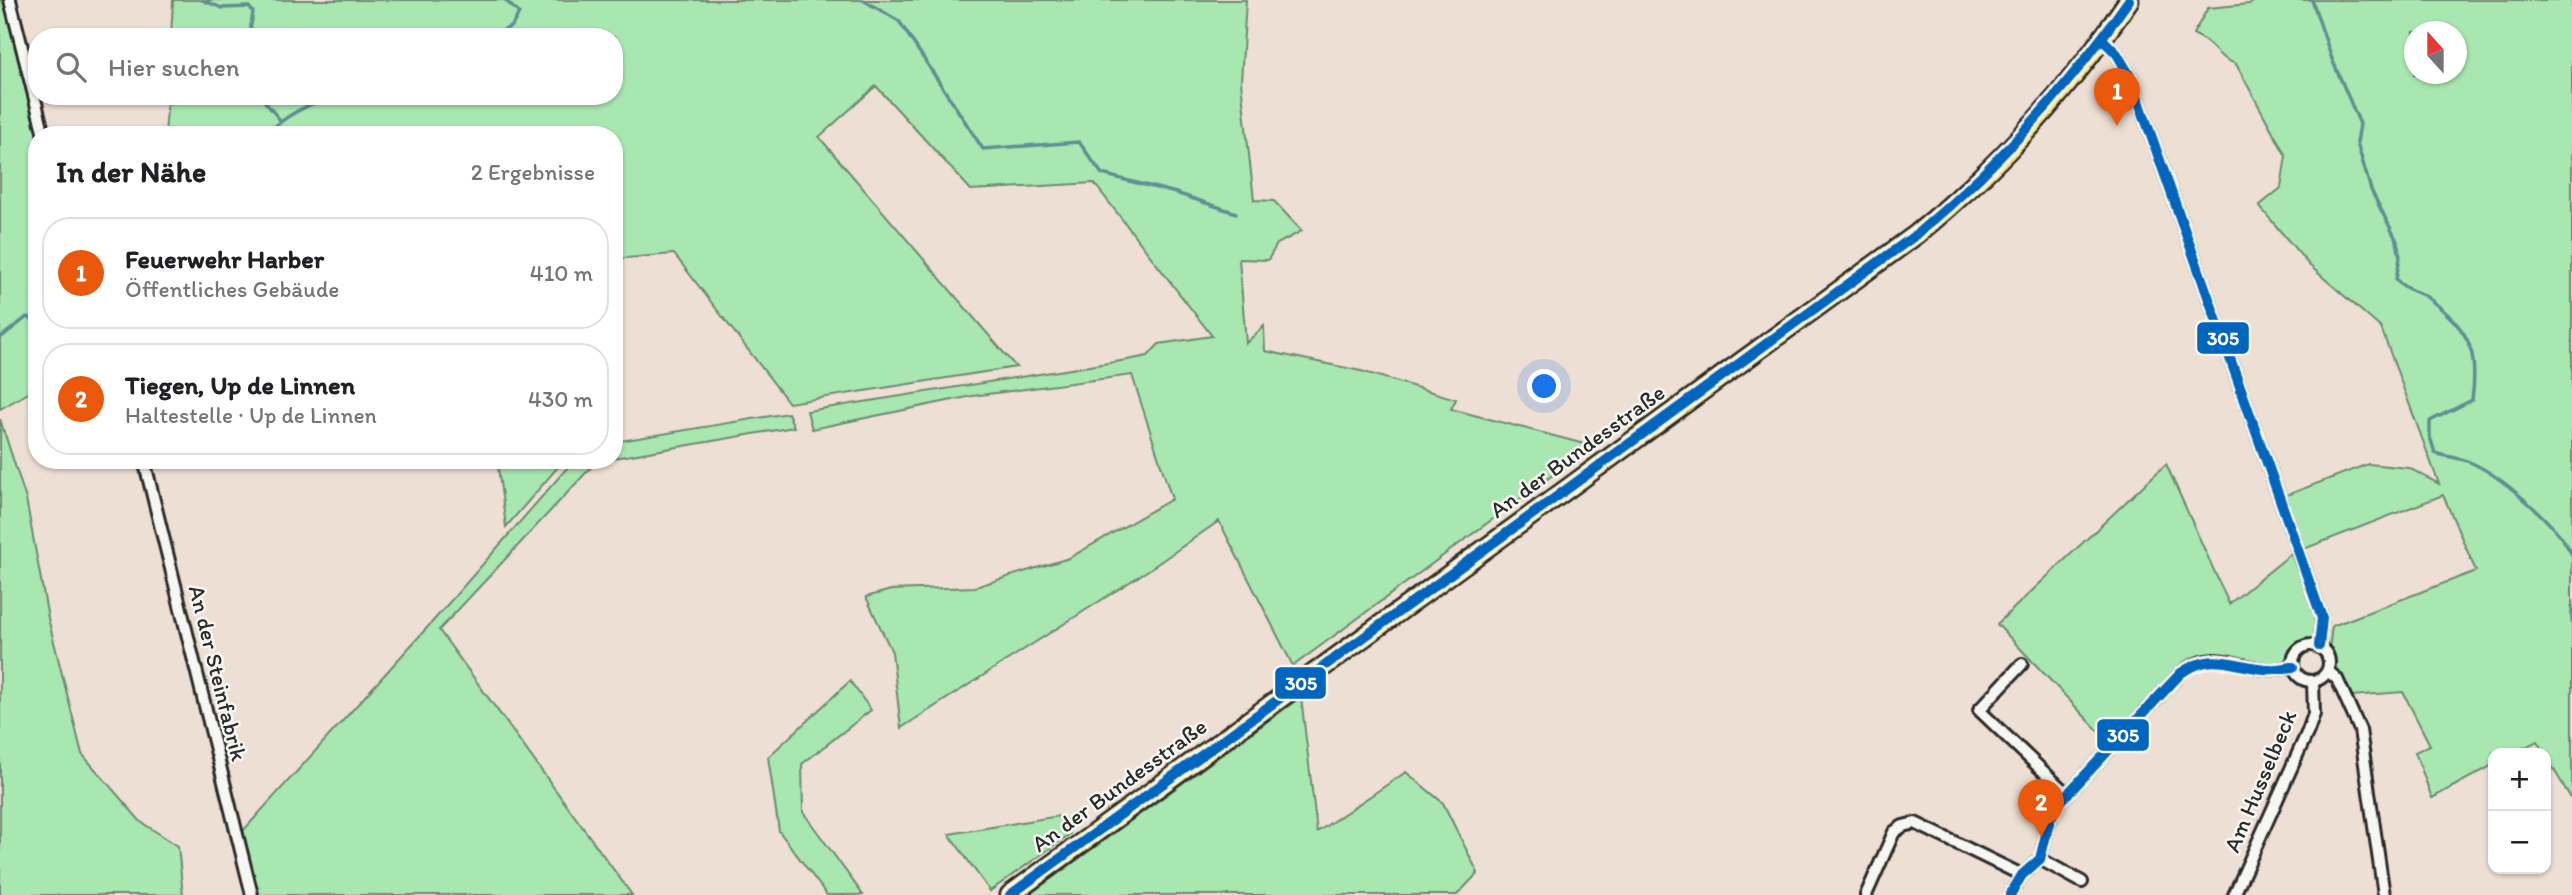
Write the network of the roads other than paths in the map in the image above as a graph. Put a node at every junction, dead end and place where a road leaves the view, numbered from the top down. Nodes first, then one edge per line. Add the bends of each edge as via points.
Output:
1 (10, 0) edge
2 (2129, 0) edge
3 (2102, 39) junction
4 (28, 71) edge
5 (36, 105) edge
6 (42, 126) edge
7 (146, 469) edge
8 (2319, 646) junction
9 (2022, 664) dead end
10 (2293, 667) junction
11 (2328, 671) junction
12 (2313, 681) junction
13 (2067, 793) junction
14 (2040, 859) junction
15 (2022, 875) junction
16 (2082, 882) dead end
17 (252, 895) edge
18 (1010, 895) edge
19 (1866, 895) edge
20 (2010, 895) edge
21 (2234, 895) edge
22 (2384, 895) edge

1 - 4 street
2 - 3 main road, An der Bundesstraße
3 - 8 street via 2130,76 2322,618
3 - 18 main road, An der Bundesstraße via 2019,141 1917,234
5 - 6 street
7 - 17 street, An der Steinfabrik
8 - 10 street via 2299,649
8 - 11 street via 2327,655
9 - 13 street via 1979,710
10 - 12 street via 2300,678
10 - 13 street via 2268,670 2214,659 2193,663
11 - 12 street
11 - 22 street via 2337,679 2360,730
12 - 21 street, Am Husselbeck via 2314,714 2308,731
13 - 14 street via 2050,819
14 - 15 street
14 - 16 street
15 - 19 street via 1915,823 1894,832
15 - 20 street

